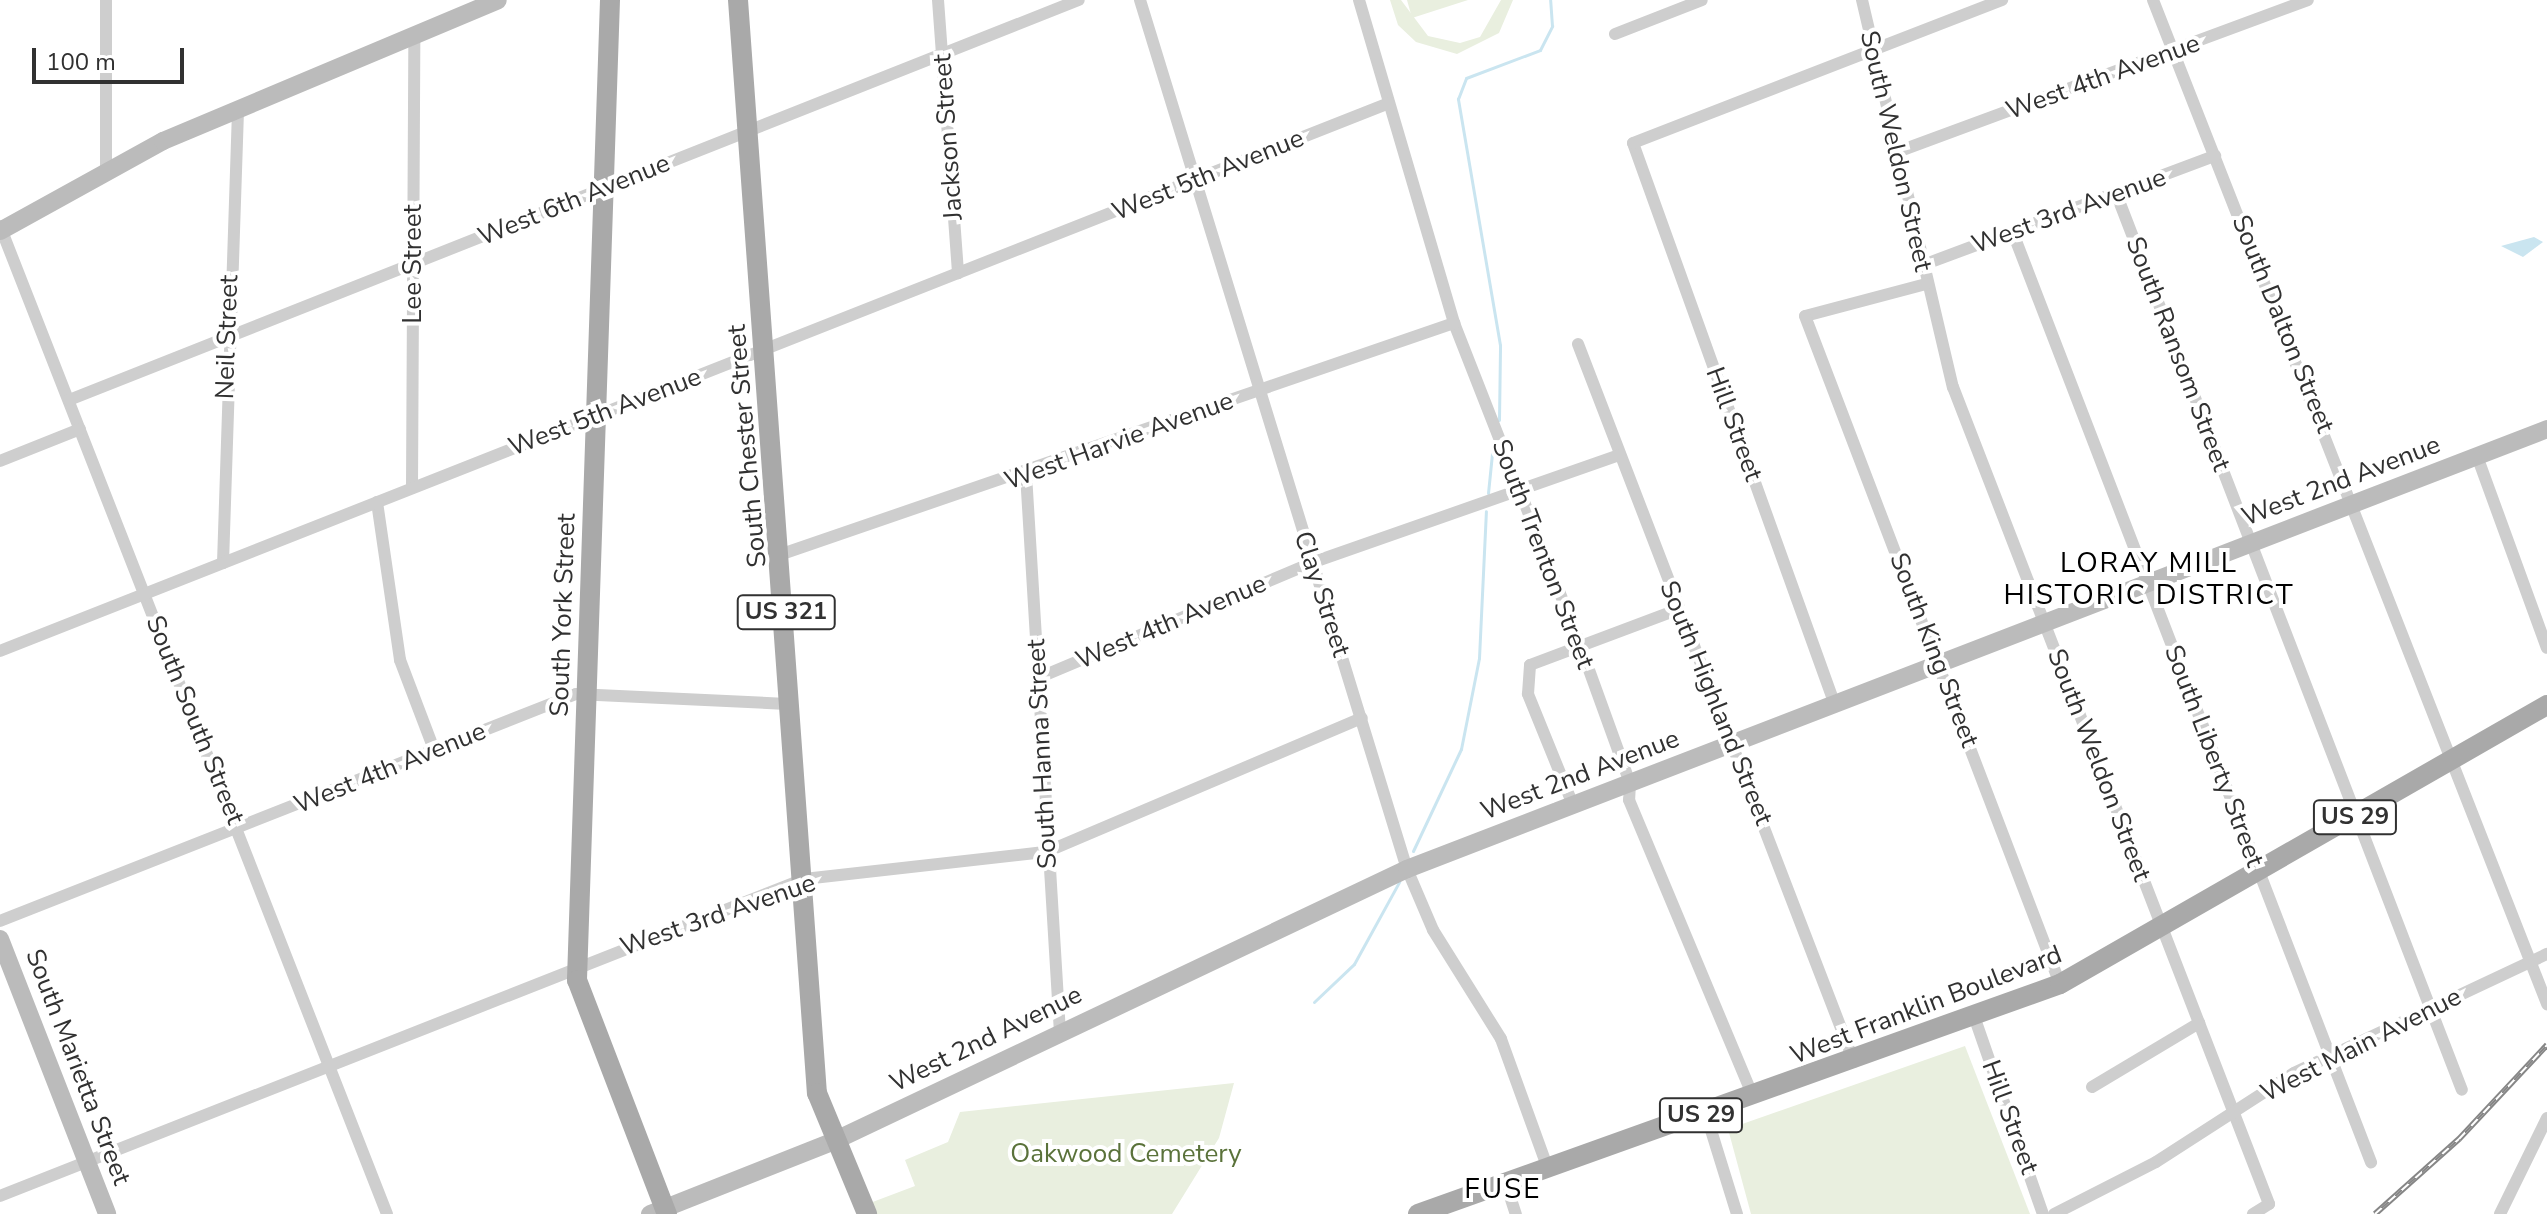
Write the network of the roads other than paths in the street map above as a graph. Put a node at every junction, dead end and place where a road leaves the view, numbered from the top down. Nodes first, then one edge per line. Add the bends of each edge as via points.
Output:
1 (106, 0) edge
2 (498, 0) edge
3 (610, 0) edge
4 (738, 0) edge
5 (938, 0) edge
6 (1079, 0) edge
7 (1140, 0) edge
8 (1359, 0) edge
9 (1702, 0) edge
10 (1862, 0) edge
11 (2002, 0) edge
12 (2153, 0) edge
13 (2308, 0) edge
14 (1615, 34) dead end
15 (414, 40) junction
16 (1872, 49) junction
17 (2173, 53) junction
18 (942, 54) junction
19 (1389, 103) junction
20 (238, 111) junction
21 (748, 131) junction
22 (1897, 152) junction
23 (2215, 156) junction
24 (106, 169) junction
25 (1194, 180) junction
26 (602, 189) junction
27 (2116, 193) junction
28 (0, 229) edge
29 (2013, 233) junction
30 (413, 264) junction
31 (1923, 265) junction
32 (958, 273) junction
33 (1926, 284) junction
34 (1454, 323) junction
35 (225, 338) junction
36 (1578, 344) dead end
37 (764, 350) junction
38 (1259, 391) junction
39 (69, 400) junction
40 (595, 416) junction
41 (80, 429) junction
42 (2547, 429) edge
43 (1620, 455) junction
44 (2477, 456) junction
45 (0, 461) edge
46 (1026, 474) junction
47 (412, 488) junction
48 (1518, 491) junction
49 (377, 502) junction
50 (2354, 503) junction
51 (2251, 544) junction
52 (782, 554) junction
53 (223, 563) junction
54 (1311, 563) junction
55 (2148, 584) junction
56 (145, 593) junction
57 (1679, 609) junction
58 (2044, 624) junction
59 (1580, 645) junction
60 (2547, 648) edge
61 (0, 651) edge
62 (1940, 665) junction
63 (1038, 678) junction
64 (587, 693) junction
65 (793, 704) junction
66 (1835, 705) junction
67 (2547, 705) edge
68 (1362, 718) junction
69 (1734, 745) junction
70 (435, 752) junction
71 (2450, 761) junction
72 (1630, 783) junction
73 (1573, 805) junction
74 (2355, 817) junction
75 (237, 828) junction
76 (1046, 852) junction
77 (1407, 869) junction
78 (2259, 873) junction
79 (804, 879) junction
80 (0, 921) edge
81 (2162, 930) junction
82 (0, 939) edge
83 (2547, 954) edge
84 (2530, 962) junction
85 (577, 966) junction
86 (2060, 984) junction
87 (2547, 1004) edge
88 (2430, 1008) junction
89 (1975, 1019) junction
90 (2199, 1023) junction
91 (1060, 1033) junction
92 (2329, 1055) junction
93 (1854, 1062) junction
94 (329, 1064) junction
95 (2092, 1087) dead end
96 (2462, 1090) dead end
97 (1753, 1097) junction
98 (2234, 1111) junction
99 (1706, 1114) junction
100 (2547, 1118) edge
101 (834, 1141) junction
102 (87, 1162) junction
103 (2371, 1162) dead end
104 (1548, 1169) junction
105 (1506, 1184) junction
106 (0, 1196) edge
107 (660, 1212) edge
108 (107, 1214) edge
109 (387, 1214) edge
110 (867, 1214) edge
111 (1418, 1214) edge
112 (1516, 1214) edge
113 (1737, 1214) edge
114 (2043, 1214) edge
115 (2054, 1214) edge
116 (2253, 1214) edge
117 (2500, 1214) edge

1 - 24 street
2 - 15 street
3 - 26 main road, South York Street
4 - 21 main road, South Chester Street / US 321
5 - 18 street, Jackson Street
6 - 18 street, West 6th Avenue
7 - 25 street, Clay Street
8 - 19 street, South Trenton Street
9 - 14 street
10 - 16 street, South Weldon Street
11 - 16 street
12 - 17 street, South Dalton Street
13 - 17 street, West 4th Avenue
15 - 20 street
15 - 30 street, Lee Street
16 - 22 street, South Weldon Street
16 - 66 street, Hill Street via 1633,143
17 - 22 street, West 4th Avenue
17 - 23 street, South Dalton Street
18 - 21 street, West 6th Avenue
18 - 32 street, Jackson Street
19 - 25 street, West 5th Avenue
19 - 34 street, South Trenton Street
20 - 24 street
20 - 35 street, Neil Street
21 - 26 street, West 6th Avenue
21 - 37 main road, South Chester Street / US 321
22 - 31 street, South Weldon Street
23 - 27 street, West 3rd Avenue
23 - 50 street, South Dalton Street
24 - 28 street
25 - 32 street, West 5th Avenue
25 - 38 street, Clay Street
26 - 30 street, West 6th Avenue
26 - 40 main road, South York Street
27 - 29 street, West 3rd Avenue
27 - 51 street, South Ransom Street
28 - 39 street, South South Street
29 - 31 street, West 3rd Avenue
29 - 55 street, South Liberty Street
30 - 35 street, West 6th Avenue
30 - 47 street, Lee Street
31 - 33 street, South Weldon Street
32 - 37 street, West 5th Avenue
33 - 58 street, South Weldon Street via 1953,387
33 - 62 street, South King Street via 1805,316
34 - 38 street, West Harvie Avenue
34 - 48 street, South Trenton Street
35 - 39 street, West 6th Avenue
35 - 53 street, Neil Street
36 - 43 street, South Highland Street
37 - 40 street, West 5th Avenue
37 - 52 main road, South Chester Street / US 321
38 - 46 street, West Harvie Avenue
38 - 54 street, Clay Street
39 - 41 street, South South Street
40 - 47 street, West 5th Avenue
40 - 64 main road, South York Street
41 - 45 street
41 - 56 street, South South Street
42 - 44 street, West 2nd Avenue
43 - 48 street, West 4th Avenue
43 - 57 street, South Highland Street
44 - 50 street, West 2nd Avenue
44 - 60 street
46 - 52 street, West Harvie Avenue
46 - 63 street, South Hanna Street
47 - 49 street, West 5th Avenue
48 - 54 street, West 4th Avenue
48 - 59 street, South Trenton Street
49 - 53 street, West 5th Avenue
49 - 70 street via 400,660
50 - 51 street, West 2nd Avenue
50 - 71 street, South Dalton Street
51 - 55 street, West 2nd Avenue
51 - 74 street, South Ransom Street
52 - 65 main road, South Chester Street / US 321
53 - 56 street, West 5th Avenue
54 - 63 street, West 4th Avenue
54 - 68 street, Clay Street
55 - 58 street, West 2nd Avenue
55 - 78 street, South Liberty Street
56 - 61 street, West 5th Avenue
56 - 75 street, South South Street
57 - 59 street
57 - 69 street, South Highland Street
58 - 62 street, West 2nd Avenue
58 - 81 street, South Weldon Street
59 - 72 street, South Trenton Street
59 - 73 street via 1530,665 1524,679
62 - 66 street, West 2nd Avenue
62 - 86 street, South King Street
63 - 76 street, South Hanna Street
64 - 65 street, West 4th Avenue
64 - 70 street, West 4th Avenue
64 - 85 main road, South York Street
65 - 79 main road, South Chester Street / US 321
66 - 69 street, West 2nd Avenue
67 - 71 main road, West Franklin Boulevard / US 29
68 - 76 street, West 3rd Avenue
68 - 77 street, Clay Street
69 - 72 street, West 2nd Avenue
69 - 93 street, South Highland Street
70 - 75 street, West 4th Avenue
71 - 74 main road, West Franklin Boulevard / US 29
71 - 84 street, South Dalton Street
72 - 73 street, West 2nd Avenue
72 - 97 street, South Trenton Street via 1640,829
73 - 77 street, West 2nd Avenue
74 - 78 main road, West Franklin Boulevard / US 29
74 - 88 street, South Ransom Street
75 - 80 street, West 4th Avenue
75 - 94 street, South South Street
76 - 79 street, West 3rd Avenue
76 - 91 street, South Hanna Street
77 - 91 street, West 2nd Avenue
77 - 104 street, Clay Street via 1433,930 1501,1039
78 - 81 main road, West Franklin Boulevard / US 29
78 - 92 street, South Liberty Street
79 - 85 street, West 3rd Avenue
79 - 101 main road, South Chester Street / US 321 via 817,1093
81 - 86 main road, West Franklin Boulevard / US 29
81 - 90 street, South Weldon Street
82 - 102 street, South Marietta Street
83 - 84 street, West Main Avenue
84 - 87 street, South Dalton Street
84 - 88 street, West Main Avenue
85 - 94 street, West 3rd Avenue
85 - 107 main road, South York Street via 582,1000
86 - 89 main road, West Franklin Boulevard / US 29
88 - 92 street, West Main Avenue
88 - 96 street, South Ransom Street
89 - 93 main road, West Franklin Boulevard / US 29
89 - 114 street, Hill Street
90 - 95 street
90 - 98 street, South Weldon Street
91 - 101 street, West 2nd Avenue
92 - 98 street, West Main Avenue
92 - 103 street, South Liberty Street
93 - 97 main road, West Franklin Boulevard / US 29
94 - 102 street, West 3rd Avenue
94 - 109 street, South South Street
97 - 99 main road, West Franklin Boulevard / US 29
98 - 115 street, West Main Avenue
98 - 116 street, South Weldon Street via 2269,1204
99 - 104 main road, West Franklin Boulevard / US 29
99 - 113 street
100 - 117 street
101 - 107 street, West 2nd Avenue
101 - 110 main road, South Chester Street / US 321
102 - 106 street, West 3rd Avenue
102 - 108 street, South Marietta Street
104 - 105 main road, West Franklin Boulevard / US 29
105 - 111 main road, West Franklin Boulevard / US 29
105 - 112 street

